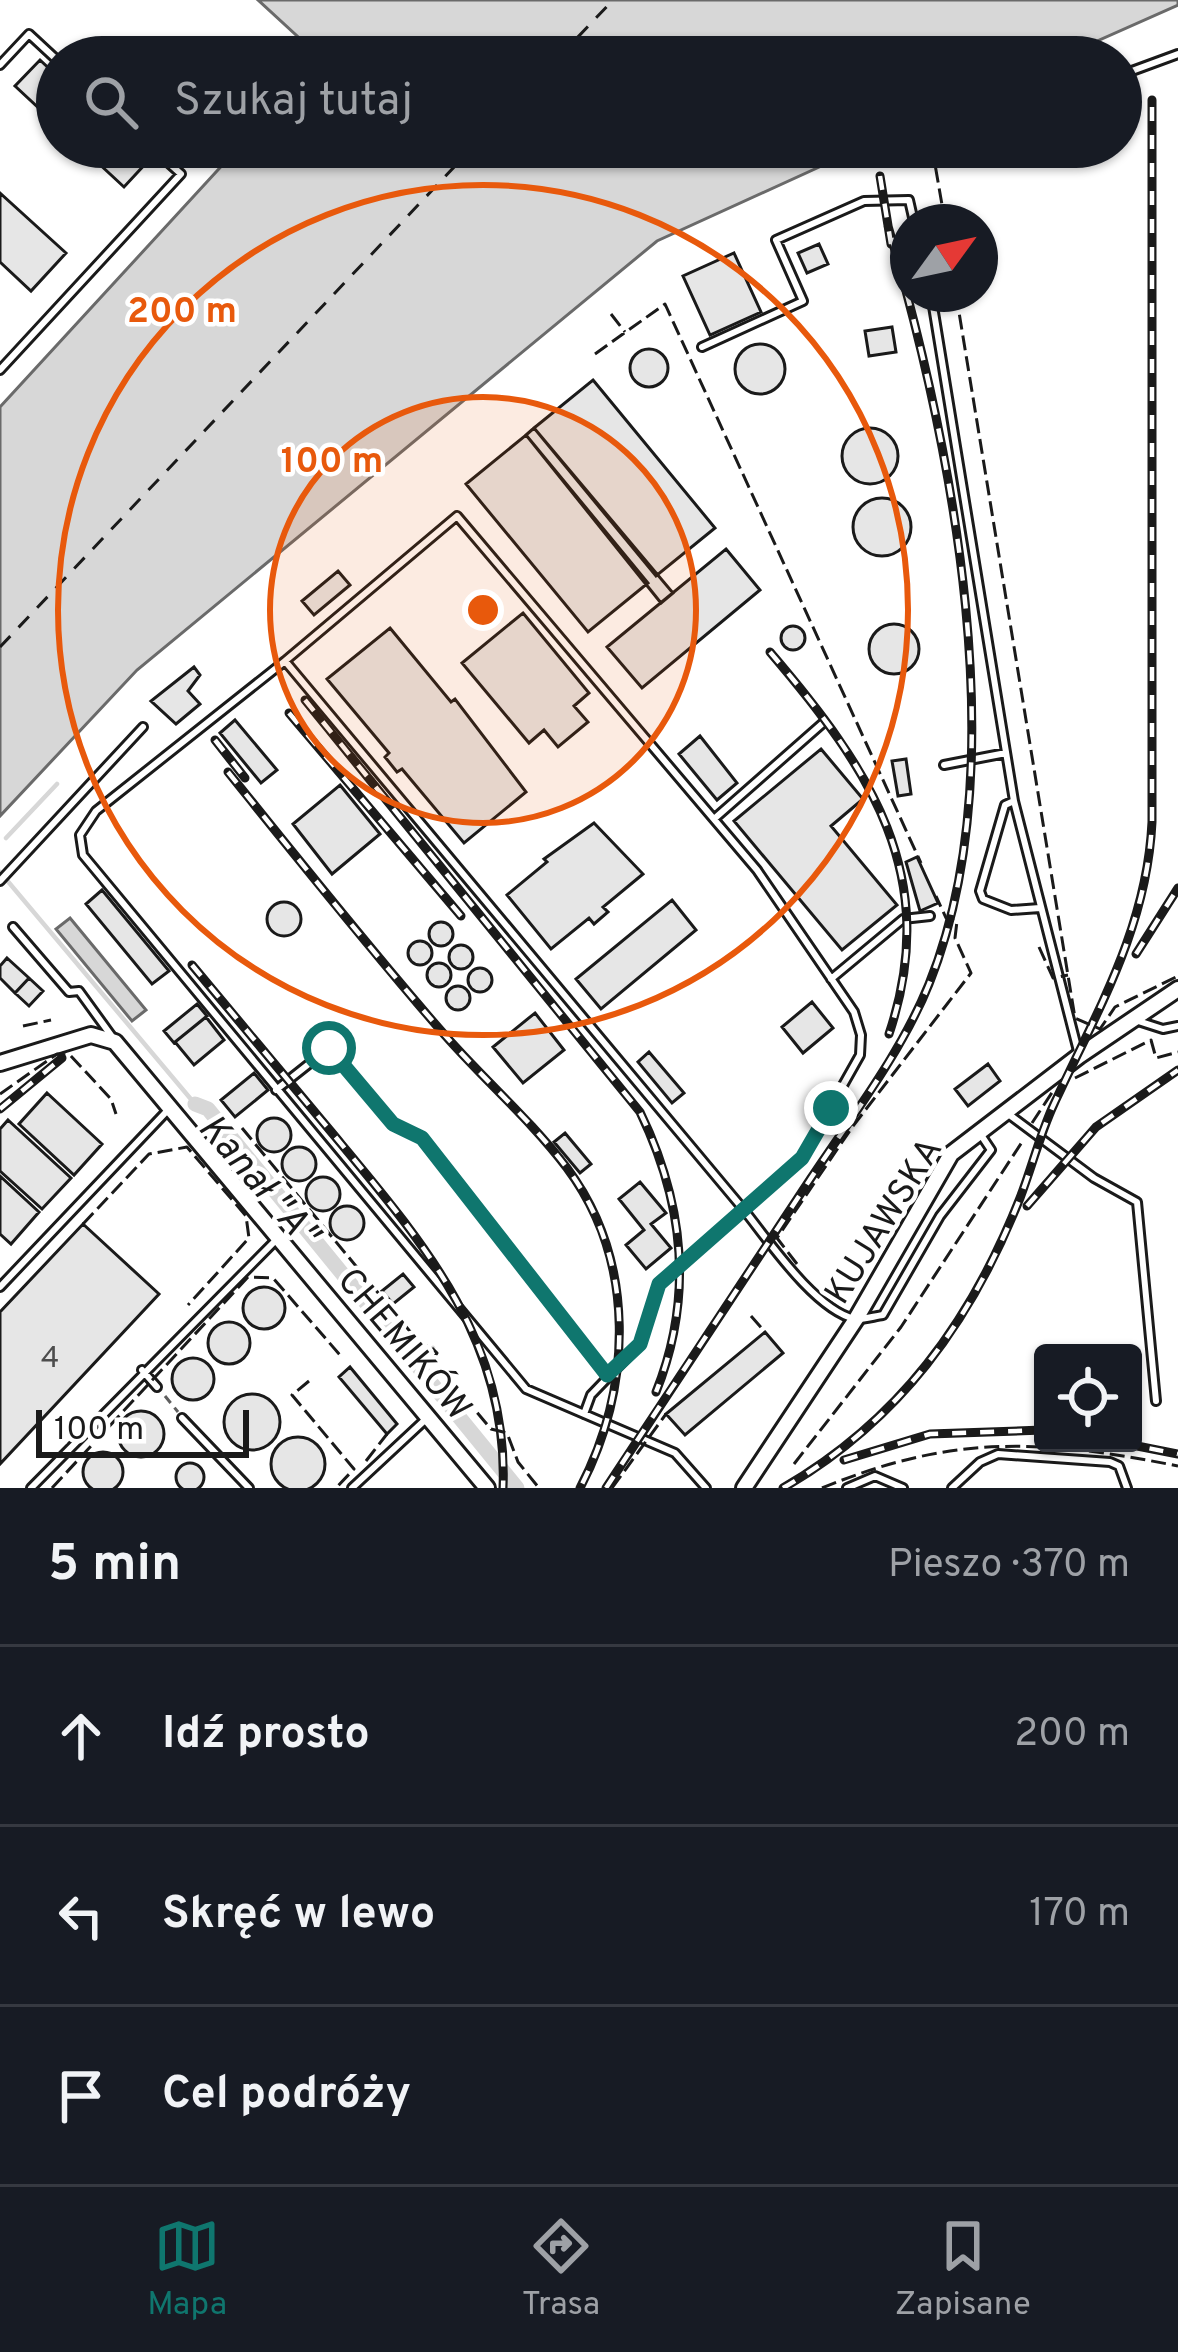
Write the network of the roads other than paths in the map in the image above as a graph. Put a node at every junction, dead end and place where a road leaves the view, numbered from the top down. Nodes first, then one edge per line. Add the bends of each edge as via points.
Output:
1 (36, 41) edge
2 (1178, 54) edge
3 (0, 65) edge
4 (1142, 67) edge
5 (174, 168) edge
6 (910, 204) edge
7 (934, 312) edge
8 (702, 347) dead end
9 (0, 370) edge
10 (285, 661) junction
11 (823, 723) dead end
12 (143, 727) dead end
13 (1006, 753) junction
14 (944, 765) dead end
15 (1014, 801) junction
16 (714, 819) junction
17 (0, 881) edge
18 (1040, 908) junction
19 (930, 916) dead end
20 (13, 927) dead end
21 (831, 979) junction
22 (1178, 989) edge
23 (1131, 1019) junction
24 (1178, 1026) edge
25 (115, 1042) junction
26 (1079, 1056) junction
27 (0, 1063) edge
28 (276, 1090) junction
29 (171, 1108) junction
30 (1004, 1111) junction
31 (978, 1131) junction
32 (919, 1202) junction
33 (744, 1210) junction
34 (940, 1216) junction
35 (279, 1237) junction
36 (0, 1287) edge
37 (856, 1319) junction
38 (142, 1370) junction
39 (607, 1375) junction
40 (157, 1388) road end
41 (1156, 1401) dead end
42 (584, 1414) junction
43 (429, 1417) junction
44 (182, 1418) road end
45 (31, 1488) edge
46 (249, 1488) edge
47 (352, 1488) edge
48 (487, 1488) edge
49 (706, 1488) edge
50 (744, 1488) edge
51 (847, 1488) edge
52 (903, 1488) edge
53 (952, 1488) edge
54 (1127, 1488) edge

1 - 3 lane via 28,34
2 - 4 lane
5 - 9 lane via 181,174
6 - 8 lane via 864,201 776,240 803,301
7 - 13 lane
10 - 16 lane via 458,516
10 - 28 lane via 96,811 80,835 83,855
10 - 33 lane
11 - 16 lane
12 - 17 lane
13 - 14 lane
13 - 15 lane
15 - 18 lane
15 - 18 lane via 1005,805 980,891 1012,910
16 - 21 lane
18 - 26 lane
19 - 21 lane via 903,919
20 - 25 lane via 69,992 79,992
21 - 33 lane via 854,1012 860,1055 802,1158
22 - 23 street, KUJAWSKA
23 - 24 lane
23 - 26 street, KUJAWSKA
25 - 27 street via 91,1035
25 - 29 street, CHEMIKÓW
26 - 30 street, KUJAWSKA
28 - 39 lane via 329,1048 393,1124 422,1138
28 - 42 lane via 526,1388
29 - 35 street, CHEMIKÓW
29 - 36 lane
30 - 31 street, KUJAWSKA
30 - 41 lane via 1137,1202
31 - 32 street, KUJAWSKA via 951,1154
31 - 34 lane via 992,1150
32 - 34 lane
32 - 37 street, KUJAWSKA
33 - 37 lane via 791,1269
33 - 39 lane via 659,1284 640,1344
34 - 37 lane via 884,1315
35 - 38 lane
35 - 43 street, CHEMIKÓW
37 - 50 street, KUJAWSKA
38 - 40 lane
38 - 45 lane
39 - 42 lane
42 - 49 lane via 675,1453
43 - 47 lane
43 - 48 street, CHEMIKÓW
44 - 46 lane
51 - 52 lane via 875,1477
53 - 54 lane via 998,1454 1110,1462

